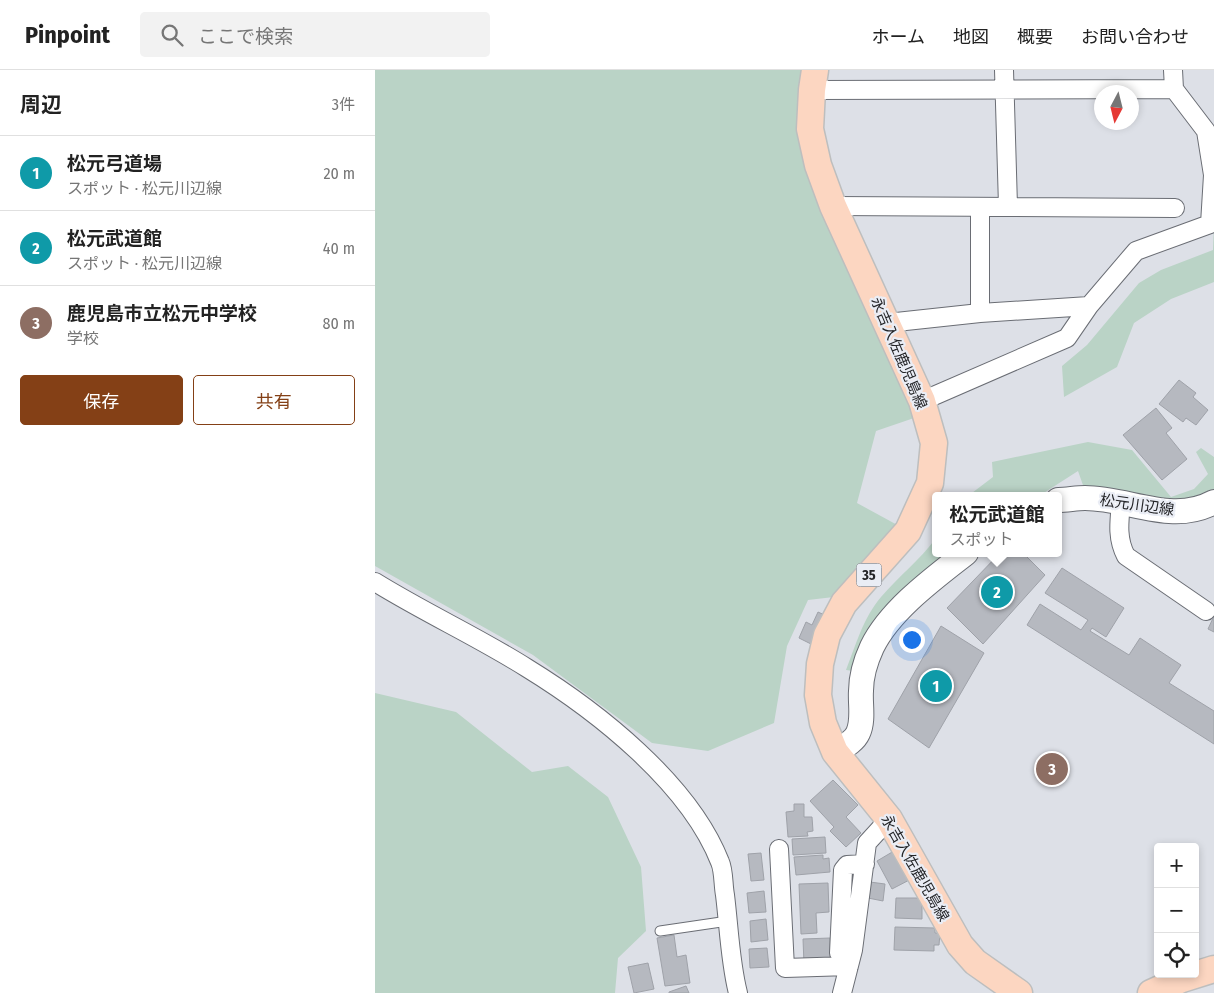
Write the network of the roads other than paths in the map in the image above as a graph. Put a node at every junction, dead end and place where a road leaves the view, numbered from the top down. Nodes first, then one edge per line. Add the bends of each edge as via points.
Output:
1 (1004, 70) edge
2 (1173, 70) edge
3 (813, 80) edge
4 (1004, 89) junction
5 (1174, 89) junction
6 (833, 206) junction
7 (1008, 206) junction
8 (980, 207) junction
9 (1175, 208) dead end
10 (1089, 306) junction
11 (980, 313) junction
12 (887, 323) junction
13 (923, 401) junction
14 (1062, 500) edge
15 (1214, 502) edge
16 (1121, 503) junction
17 (961, 557) edge
18 (375, 582) edge
19 (1206, 611) dead end
20 (835, 752) junction
21 (889, 819) junction
22 (779, 848) dead end
23 (728, 921) junction
24 (660, 932) dead end
25 (844, 959) junction
26 (1214, 969) edge
27 (995, 986) edge
28 (1182, 986) edge
29 (737, 993) edge
30 (842, 993) edge
31 (1019, 993) edge
32 (1151, 993) edge

1 - 4 street
2 - 5 street
3 - 4 street
3 - 6 main road, 永吉入佐鹿児島線 / 35 via 810,129 818,165
4 - 5 street
4 - 7 street
5 - 10 street via 1206,131 1213,175 1210,224 1136,251
6 - 8 street
6 - 12 main road, 永吉入佐鹿児島線 / 35
7 - 8 street
7 - 9 street
8 - 11 street
10 - 11 street
10 - 13 street via 1067,338
11 - 12 street
12 - 13 main road, 永吉入佐鹿児島線 / 35
13 - 20 main road, 永吉入佐鹿児島線 / 35 via 934,443 930,483 908,531 844,603 827,635 820,664 820,705 823,724
14 - 16 main road, 松元川辺線 via 1086,498
15 - 16 main road, 松元川辺線 via 1190,511 1159,511
16 - 19 street via 1119,544 1126,556
17 - 20 main road via 903,605 873,645 861,688 858,733
18 - 23 street via 419,610 527,668 637,750 677,793 706,832 721,864
20 - 21 main road, 永吉入佐鹿児島線 / 35
21 - 25 street via 867,843
21 - 27 main road, 永吉入佐鹿児島線 / 35 via 960,945
22 - 25 street via 785,968
23 - 24 lane
23 - 29 street
25 - 30 street
26 - 28 main road
27 - 31 main road, 永吉入佐鹿児島線 / 35
28 - 32 main road

